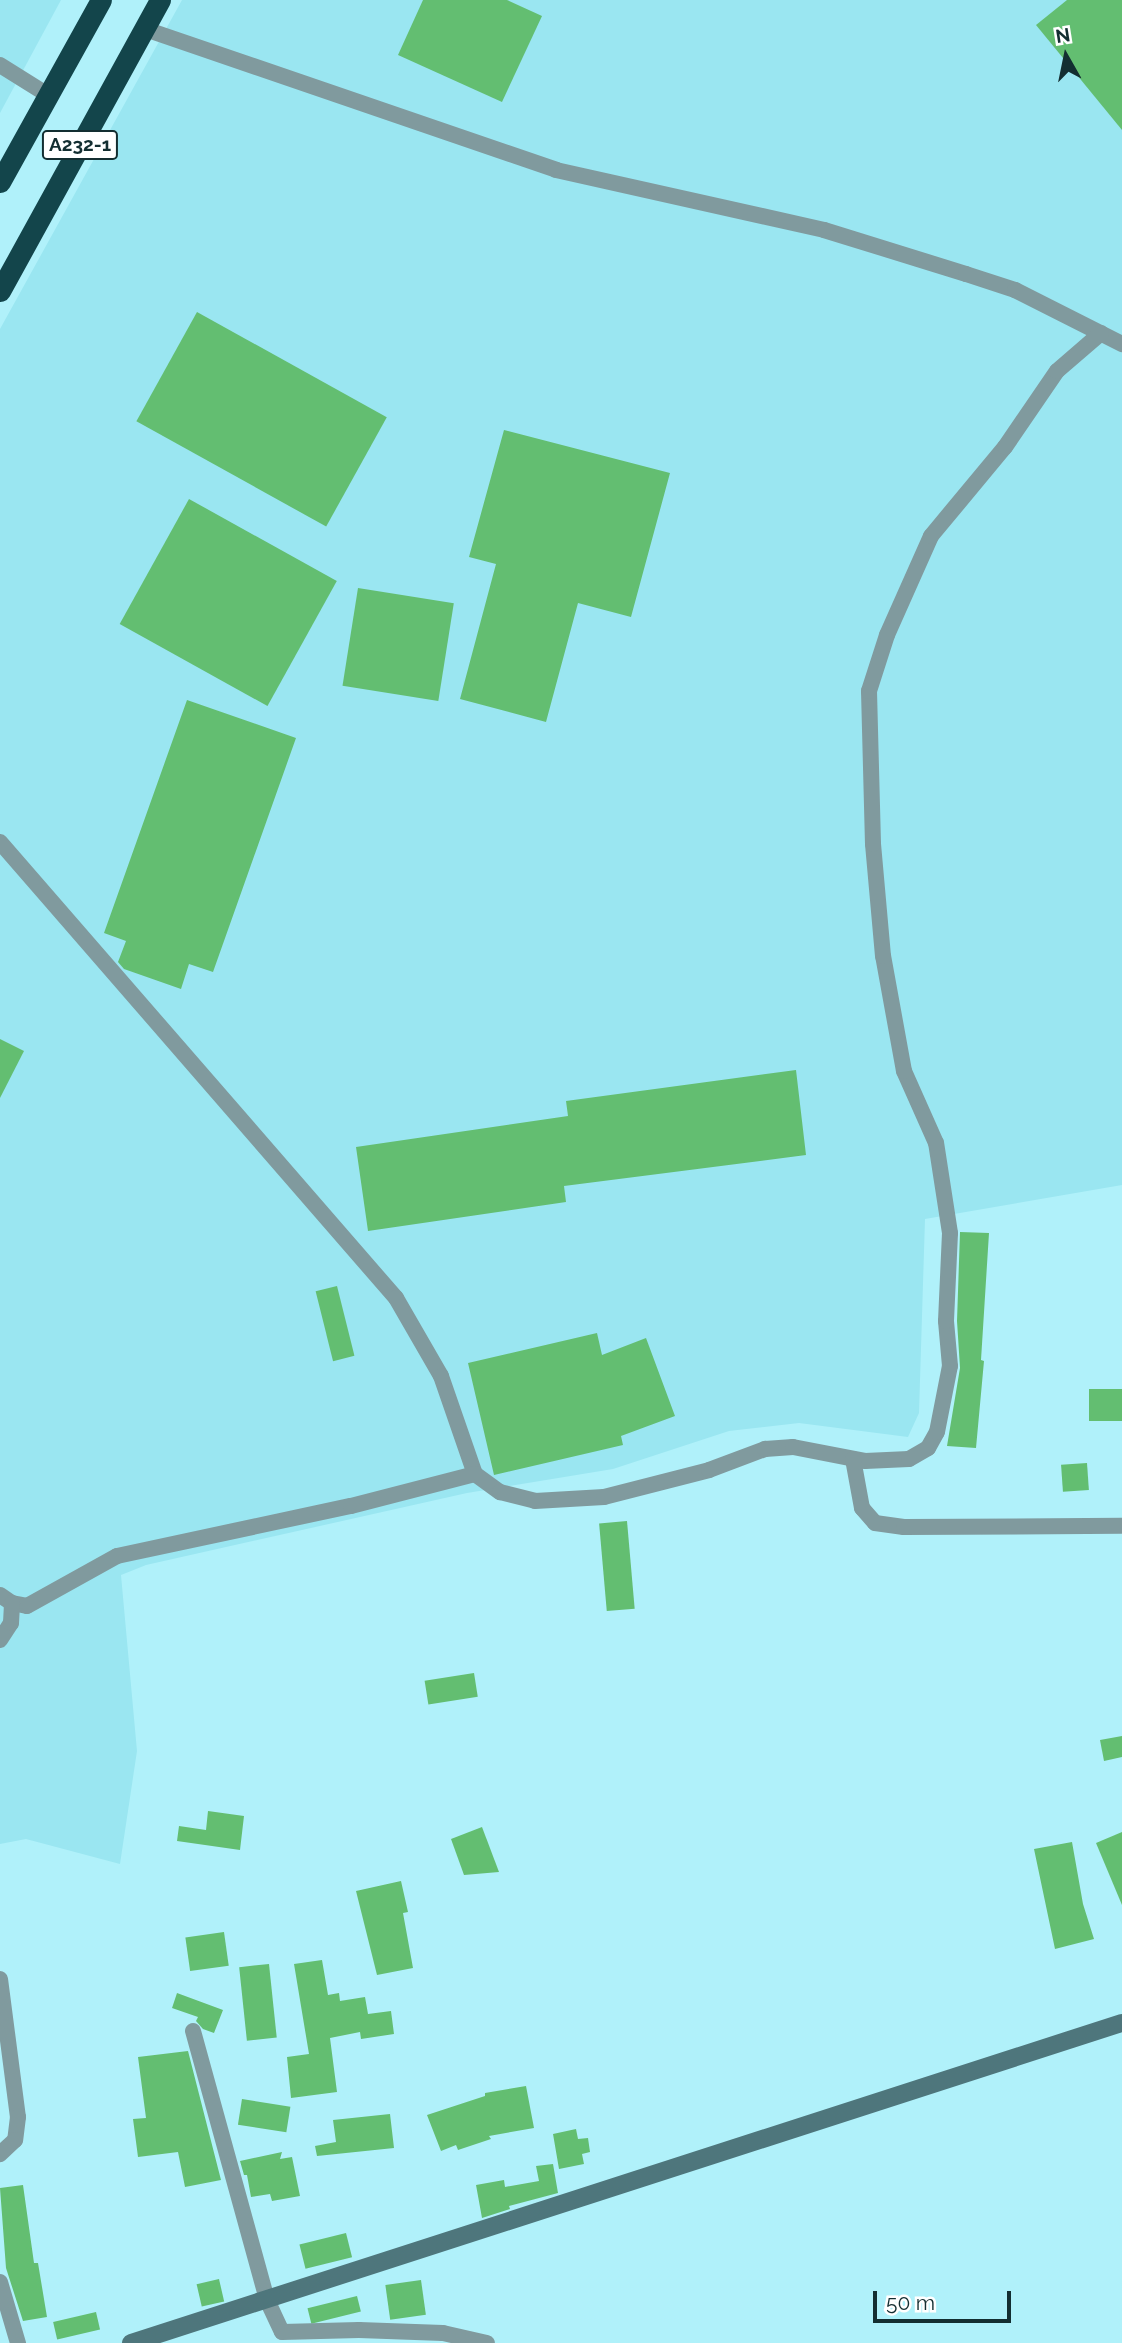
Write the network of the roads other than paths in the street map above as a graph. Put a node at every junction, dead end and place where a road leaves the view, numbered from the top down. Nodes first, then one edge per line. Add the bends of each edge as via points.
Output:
1 (101, 0) edge
2 (160, 0) edge
3 (145, 29) junction
4 (0, 65) edge
5 (48, 95) junction
6 (0, 182) edge
7 (0, 290) edge
8 (1101, 333) junction
9 (1122, 344) edge
10 (0, 842) edge
11 (853, 1459) junction
12 (475, 1474) junction
13 (1122, 1527) edge
14 (6, 1599) edge
15 (0, 1640) edge
16 (0, 1979) edge
17 (1122, 2023) edge
18 (193, 2031) dead end
19 (0, 2154) edge
20 (0, 2282) edge
21 (267, 2300) junction
22 (18, 2343) edge
23 (131, 2343) edge
24 (487, 2343) edge

1 - 5 highway, A232-1
2 - 3 highway, A232-1
3 - 7 highway, A232-1
3 - 8 street via 556,170 824,230 966,274 1015,290
4 - 5 street
5 - 6 highway, A232-1
8 - 9 street
8 - 11 street via 1057,370 1005,447 931,536 887,635 869,691 873,844 883,956 904,1072 936,1143 943,1182 950,1233 946,1321 950,1366 937,1432 928,1448 909,1459
10 - 12 street via 396,1298 441,1376
11 - 12 street via 793,1447 765,1450 709,1470 604,1497 535,1501 500,1492
11 - 13 street via 862,1508 875,1522 904,1527
12 - 14 street via 351,1506 117,1556 27,1606
14 - 15 street via 11,1623
16 - 19 street via 18,2117 15,2140
17 - 21 street
18 - 21 street
20 - 22 street
21 - 23 street
21 - 24 street via 282,2332 443,2333

